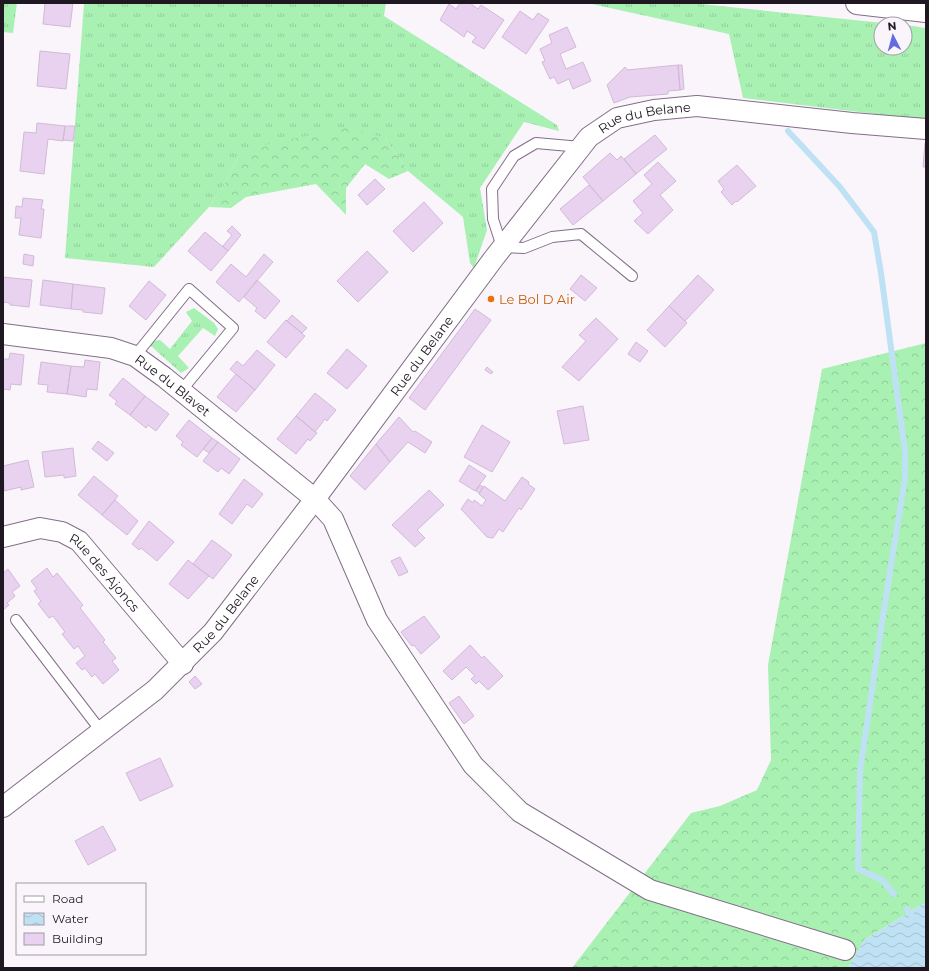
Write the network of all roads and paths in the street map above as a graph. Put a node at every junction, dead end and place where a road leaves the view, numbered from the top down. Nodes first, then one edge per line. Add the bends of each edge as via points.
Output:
1 (857, 3) edge
2 (926, 11) edge
3 (926, 129) edge
4 (581, 147) junction
5 (502, 247) junction
6 (632, 276) dead end
7 (3, 334) edge
8 (135, 356) junction
9 (181, 391) junction
10 (315, 499) junction
11 (3, 537) edge
12 (16, 620) dead end
13 (183, 664) junction
14 (101, 731) junction
15 (3, 807) edge
16 (845, 950) dead end

1 - 2 main road
3 - 4 street, Rue du Belane via 852,124 697,106 654,110 618,118 589,137
4 - 5 street, Rue du Belane
4 - 5 lane via 536,143 514,156 492,189 493,219
5 - 6 lane via 524,248 552,237 581,234
5 - 10 street, Rue du Belane
7 - 8 street, Rue du Blavet via 111,348
8 - 9 street, Rue du Blavet
8 - 9 lane via 189,290 233,328
9 - 10 street, Rue du Blavet
10 - 13 street, Rue du Belane via 213,632
10 - 16 street, Rue du Blavet via 333,519 377,620 473,764 520,812 650,890
11 - 13 street, Rue des Ajoncs via 40,528 62,532 80,541
12 - 14 lane
13 - 14 street, Rue du Belane via 156,690
14 - 15 street, Rue du Belane

